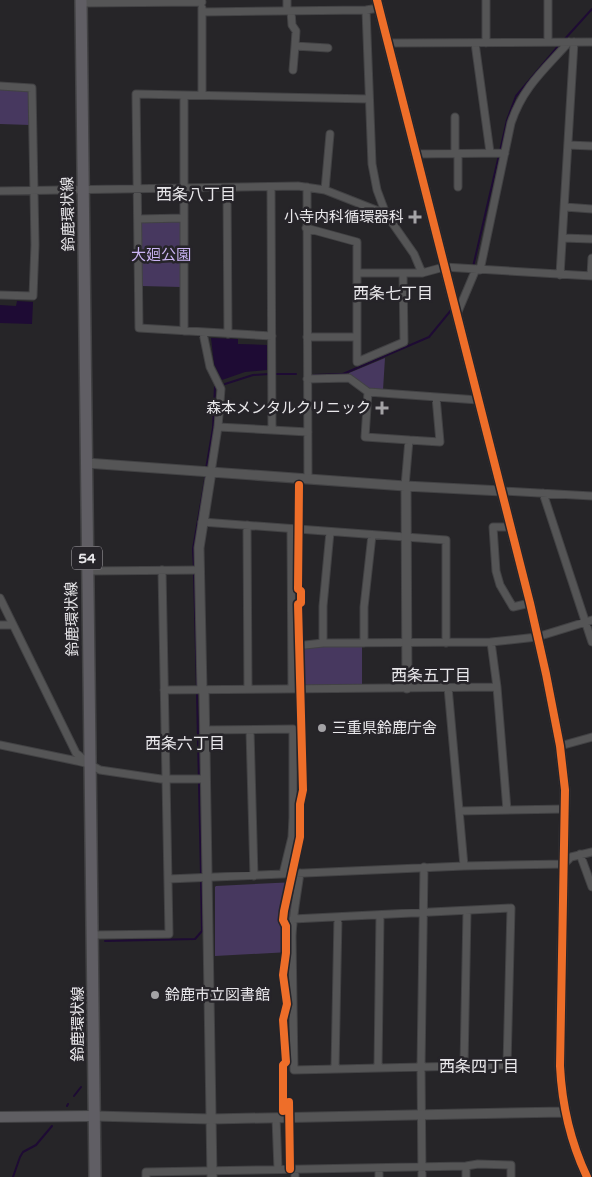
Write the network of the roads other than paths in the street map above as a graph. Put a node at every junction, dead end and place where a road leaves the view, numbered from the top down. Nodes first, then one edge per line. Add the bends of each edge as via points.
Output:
1 (287, 0) edge
2 (486, 0) edge
3 (548, 0) edge
4 (202, 1) edge
5 (81, 2) edge
6 (378, 4) edge
7 (366, 10) junction
8 (289, 11) junction
9 (202, 12) junction
10 (548, 42) junction
11 (566, 42) junction
12 (592, 42) edge
13 (388, 43) junction
14 (475, 43) junction
15 (486, 43) junction
16 (295, 46) junction
17 (328, 48) dead end
18 (293, 70) dead end
19 (0, 86) edge
20 (184, 95) junction
21 (202, 95) junction
22 (369, 99) junction
23 (456, 117) dead end
24 (330, 134) dead end
25 (568, 145) junction
26 (592, 146) edge
27 (497, 152) junction
28 (456, 153) junction
29 (415, 154) junction
30 (271, 187) junction
31 (307, 187) junction
32 (458, 187) dead end
33 (184, 188) junction
34 (227, 188) junction
35 (138, 190) junction
36 (325, 190) junction
37 (34, 191) junction
38 (83, 191) junction
39 (0, 192) edge
40 (564, 207) junction
41 (592, 209) edge
42 (386, 214) junction
43 (184, 218) junction
44 (138, 219) junction
45 (306, 228) junction
46 (563, 238) junction
47 (592, 240) edge
48 (592, 258) edge
49 (444, 267) junction
50 (476, 269) junction
51 (422, 272) junction
52 (357, 273) junction
53 (403, 273) junction
54 (560, 275) junction
55 (591, 276) edge
56 (0, 295) edge
57 (456, 315) junction
58 (184, 331) junction
59 (203, 333) junction
60 (228, 334) junction
61 (272, 336) junction
62 (307, 337) junction
63 (357, 337) junction
64 (307, 379) junction
65 (368, 392) junction
66 (436, 397) junction
67 (478, 400) junction
68 (218, 426) junction
69 (272, 430) junction
70 (308, 432) junction
71 (409, 440) junction
72 (86, 463) junction
73 (211, 472) junction
74 (308, 479) junction
75 (405, 486) junction
76 (502, 491) junction
77 (543, 493) junction
78 (592, 496) edge
79 (202, 522) junction
80 (247, 525) junction
81 (511, 527) junction
82 (291, 529) junction
83 (330, 532) junction
84 (372, 535) junction
85 (406, 537) junction
86 (162, 570) junction
87 (199, 570) junction
88 (87, 571) junction
89 (0, 598) edge
90 (530, 603) junction
91 (589, 621) edge
92 (0, 625) edge
93 (13, 626) junction
94 (538, 637) junction
95 (446, 642) junction
96 (491, 642) junction
97 (592, 642) edge
98 (323, 643) junction
99 (364, 643) junction
100 (406, 643) junction
101 (305, 645) dead end
102 (448, 687) junction
103 (497, 687) junction
104 (407, 688) junction
105 (248, 689) junction
106 (292, 689) junction
107 (164, 690) junction
108 (203, 690) junction
109 (204, 730) junction
110 (250, 730) junction
111 (592, 737) edge
112 (0, 745) edge
113 (560, 746) junction
114 (89, 764) junction
115 (204, 778) junction
116 (166, 779) junction
117 (565, 809) junction
118 (507, 810) junction
119 (459, 811) junction
120 (592, 852) edge
121 (580, 854) junction
122 (564, 864) junction
123 (464, 866) junction
124 (424, 867) junction
125 (300, 873) junction
126 (283, 874) junction
127 (254, 876) junction
128 (207, 878) junction
129 (168, 879) junction
130 (592, 887) edge
131 (467, 910) junction
132 (423, 913) junction
133 (380, 915) junction
134 (338, 917) junction
135 (293, 919) junction
136 (92, 935) junction
137 (464, 1066) junction
138 (421, 1067) junction
139 (378, 1068) junction
140 (335, 1069) junction
141 (564, 1112) junction
142 (421, 1115) junction
143 (94, 1116) junction
144 (0, 1117) edge
145 (276, 1118) junction
146 (211, 1119) junction
147 (422, 1166) junction
148 (466, 1166) junction
149 (378, 1168) junction
150 (278, 1169) junction
151 (257, 1173) edge
152 (295, 1173) edge
153 (212, 1174) edge
154 (95, 1177) edge
155 (146, 1177) edge
156 (379, 1177) edge
157 (422, 1177) edge
158 (466, 1177) edge
159 (511, 1177) edge
160 (588, 1177) edge

1 - 8 street
2 - 15 street
3 - 10 street
4 - 5 street
4 - 9 street
5 - 38 main road, 鈴鹿環状線 / 54
6 - 7 street
6 - 13 street
7 - 8 street
7 - 22 street
8 - 9 street
8 - 16 street via 296,31
9 - 21 street
10 - 11 street
10 - 15 street
11 - 12 street
11 - 25 street
11 - 27 street via 523,94
13 - 14 street
13 - 29 street
14 - 15 street
14 - 27 street
16 - 17 street
16 - 18 street
19 - 37 street via 32,88
20 - 21 street
20 - 33 street
20 - 35 street via 136,94
21 - 22 street
22 - 42 street via 372,164
23 - 28 street
24 - 36 street
25 - 26 street
25 - 40 street
27 - 28 street
27 - 50 street
28 - 29 street
28 - 32 street
29 - 49 street
30 - 31 street
30 - 34 street
30 - 61 street
31 - 36 street
31 - 45 street
33 - 34 street
33 - 35 street
33 - 43 street
34 - 60 street
35 - 38 street
35 - 44 street
36 - 42 street
37 - 38 street
37 - 39 street
37 - 56 street via 33,296
38 - 72 main road, 鈴鹿環状線 / 54
40 - 41 street
40 - 46 street
42 - 51 street via 414,254
43 - 44 street
43 - 58 street
44 - 58 street via 139,328
45 - 52 street via 357,242
45 - 62 street
46 - 47 street
46 - 54 street
48 - 55 street
49 - 50 street
49 - 51 street
49 - 57 street
50 - 54 street
50 - 57 street
51 - 53 street
52 - 53 street
52 - 63 street
53 - 63 street via 404,342 357,362
54 - 55 street
57 - 67 street
58 - 59 street
59 - 60 street
59 - 68 street via 210,367 221,388
60 - 61 street
61 - 69 street
62 - 63 street
62 - 64 street
64 - 65 street via 348,378
64 - 70 street
65 - 66 street
65 - 71 street via 365,436
66 - 67 street
66 - 71 street via 440,442
67 - 76 street
68 - 69 street
68 - 73 street
69 - 70 street
70 - 74 street
71 - 75 street
72 - 73 street
72 - 88 main road, 鈴鹿環状線 / 54
73 - 74 street
73 - 79 street
74 - 75 street
75 - 76 street
75 - 85 street
76 - 77 street
76 - 81 street
77 - 78 street
77 - 91 street
79 - 80 street
79 - 87 street
80 - 82 street
80 - 105 street
81 - 90 street
81 - 90 street via 493,527 496,571 513,607
82 - 83 street
82 - 106 street
83 - 84 street
83 - 98 street
84 - 85 street
84 - 99 street via 364,607
85 - 95 street via 446,540
85 - 100 street
86 - 87 street
86 - 88 street
86 - 107 street
87 - 108 street
88 - 114 main road, 鈴鹿環状線 / 54
89 - 93 street
90 - 94 street
91 - 94 street
91 - 97 street
92 - 93 street
93 - 114 street via 76,753
94 - 96 street
94 - 113 street
95 - 96 street
95 - 100 street
96 - 103 street
98 - 99 street
98 - 101 street
99 - 100 street
100 - 104 street
102 - 103 street
102 - 104 street
102 - 119 street
103 - 118 street
104 - 106 street
105 - 106 street
105 - 108 street
107 - 108 street
107 - 116 street
108 - 109 street
109 - 110 street
109 - 115 street
110 - 126 street via 293,730 292,837
110 - 127 street
111 - 113 street
112 - 114 street
113 - 117 street
114 - 116 street via 100,770
114 - 136 main road, 鈴鹿環状線 / 54
115 - 116 street
115 - 128 street
116 - 129 street
117 - 118 street
117 - 122 street
118 - 119 street
119 - 123 street
120 - 121 street
121 - 122 street
121 - 130 street
122 - 123 street
122 - 141 street via 560,1066
123 - 124 street
124 - 125 street
124 - 132 street
125 - 126 street
125 - 135 street
126 - 127 street
127 - 128 street
128 - 129 street
128 - 146 street
129 - 136 street via 169,934
131 - 132 street
131 - 137 street
131 - 137 street via 511,908 507,1065
132 - 133 street
132 - 138 street
133 - 134 street
133 - 139 street
134 - 135 street
134 - 140 street
135 - 140 street via 294,1070
136 - 143 main road, 鈴鹿環状線 / 54
137 - 138 street
138 - 139 street
138 - 142 street
139 - 140 street
141 - 142 street
141 - 160 street
142 - 145 street
142 - 147 street
143 - 144 main road
143 - 146 street
143 - 154 main road, 鈴鹿環状線 / 54
145 - 146 street
145 - 150 street
146 - 153 street
147 - 148 street
147 - 149 street
147 - 157 street
148 - 158 street
148 - 159 street via 511,1165
149 - 152 street
149 - 156 street
150 - 151 street
150 - 152 street
151 - 153 street
153 - 155 street via 146,1172

